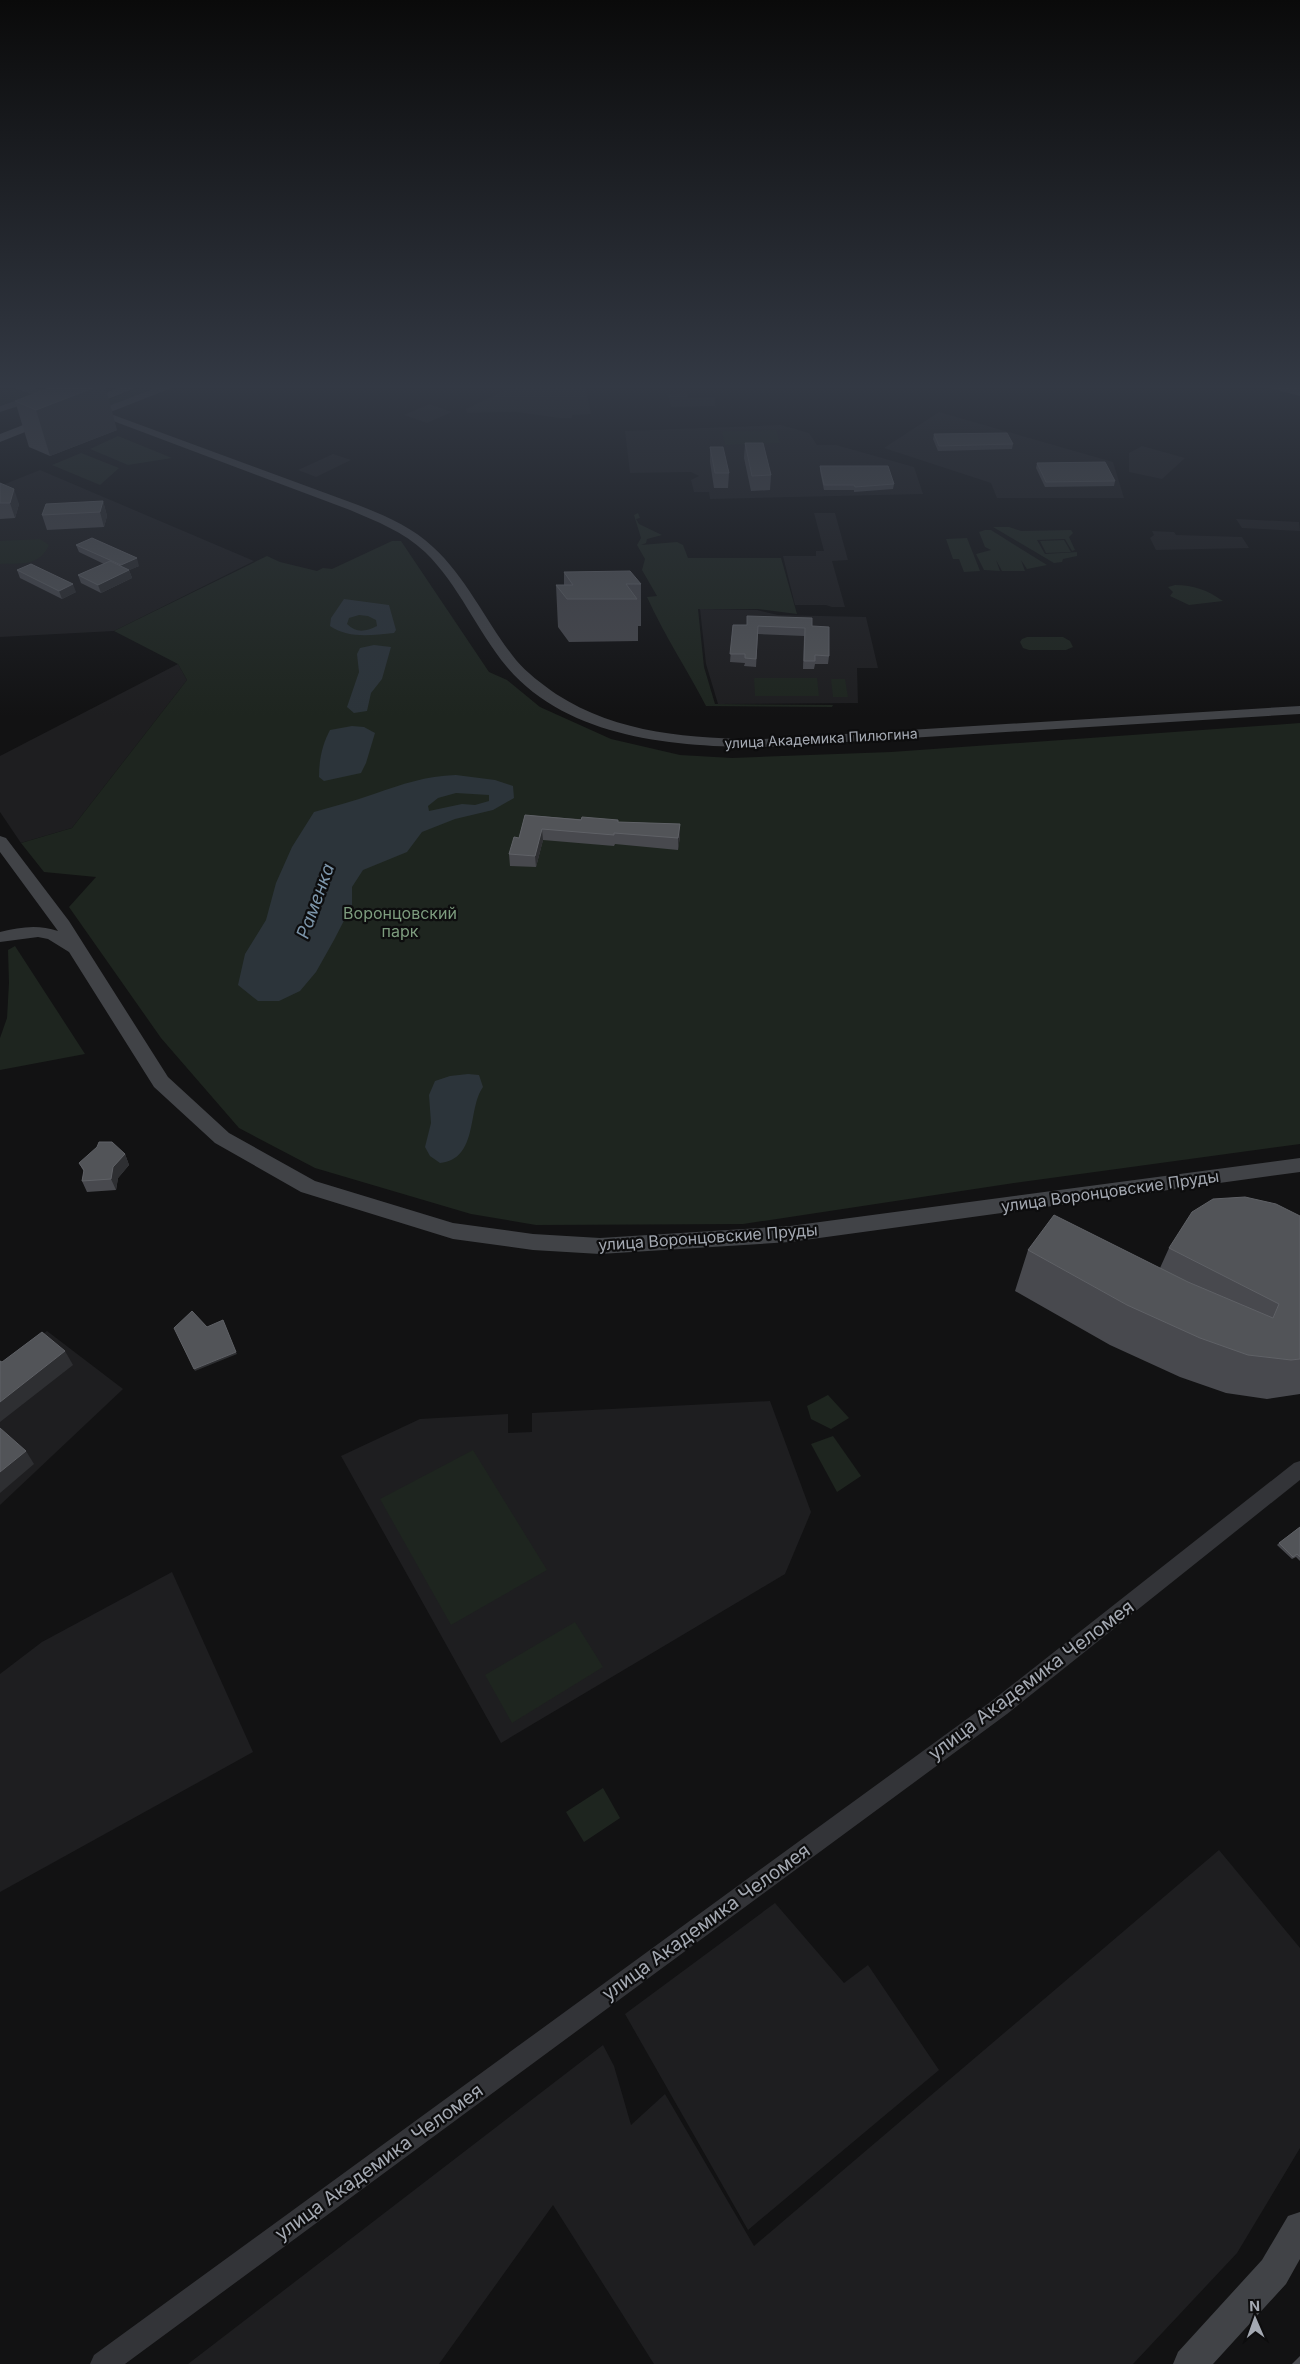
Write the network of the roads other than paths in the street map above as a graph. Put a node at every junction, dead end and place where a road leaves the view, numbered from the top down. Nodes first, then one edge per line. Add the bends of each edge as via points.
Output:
1 (319, 495) edge
2 (1300, 710) edge
3 (0, 841) edge
4 (0, 936) edge
5 (76, 949) junction
6 (1300, 1165) edge
7 (1300, 1469) edge
8 (1300, 2228) edge
9 (103, 2364) edge
10 (1190, 2364) edge

1 - 2 street, улица Академика Пилюгина via 377,518 414,536 432,550 524,678 571,708 646,734 690,742 764,743
3 - 5 street, улица Воронцовские Пруды via 46,900
4 - 5 street, улица Воронцовские Пруды via 47,931
5 - 6 street, улица Воронцовские Пруды via 161,1082 222,1138 308,1187 453,1231 533,1242 600,1246 746,1238
7 - 9 street, улица Академика Челомея via 1000,1707
8 - 10 street via 1274,2272

